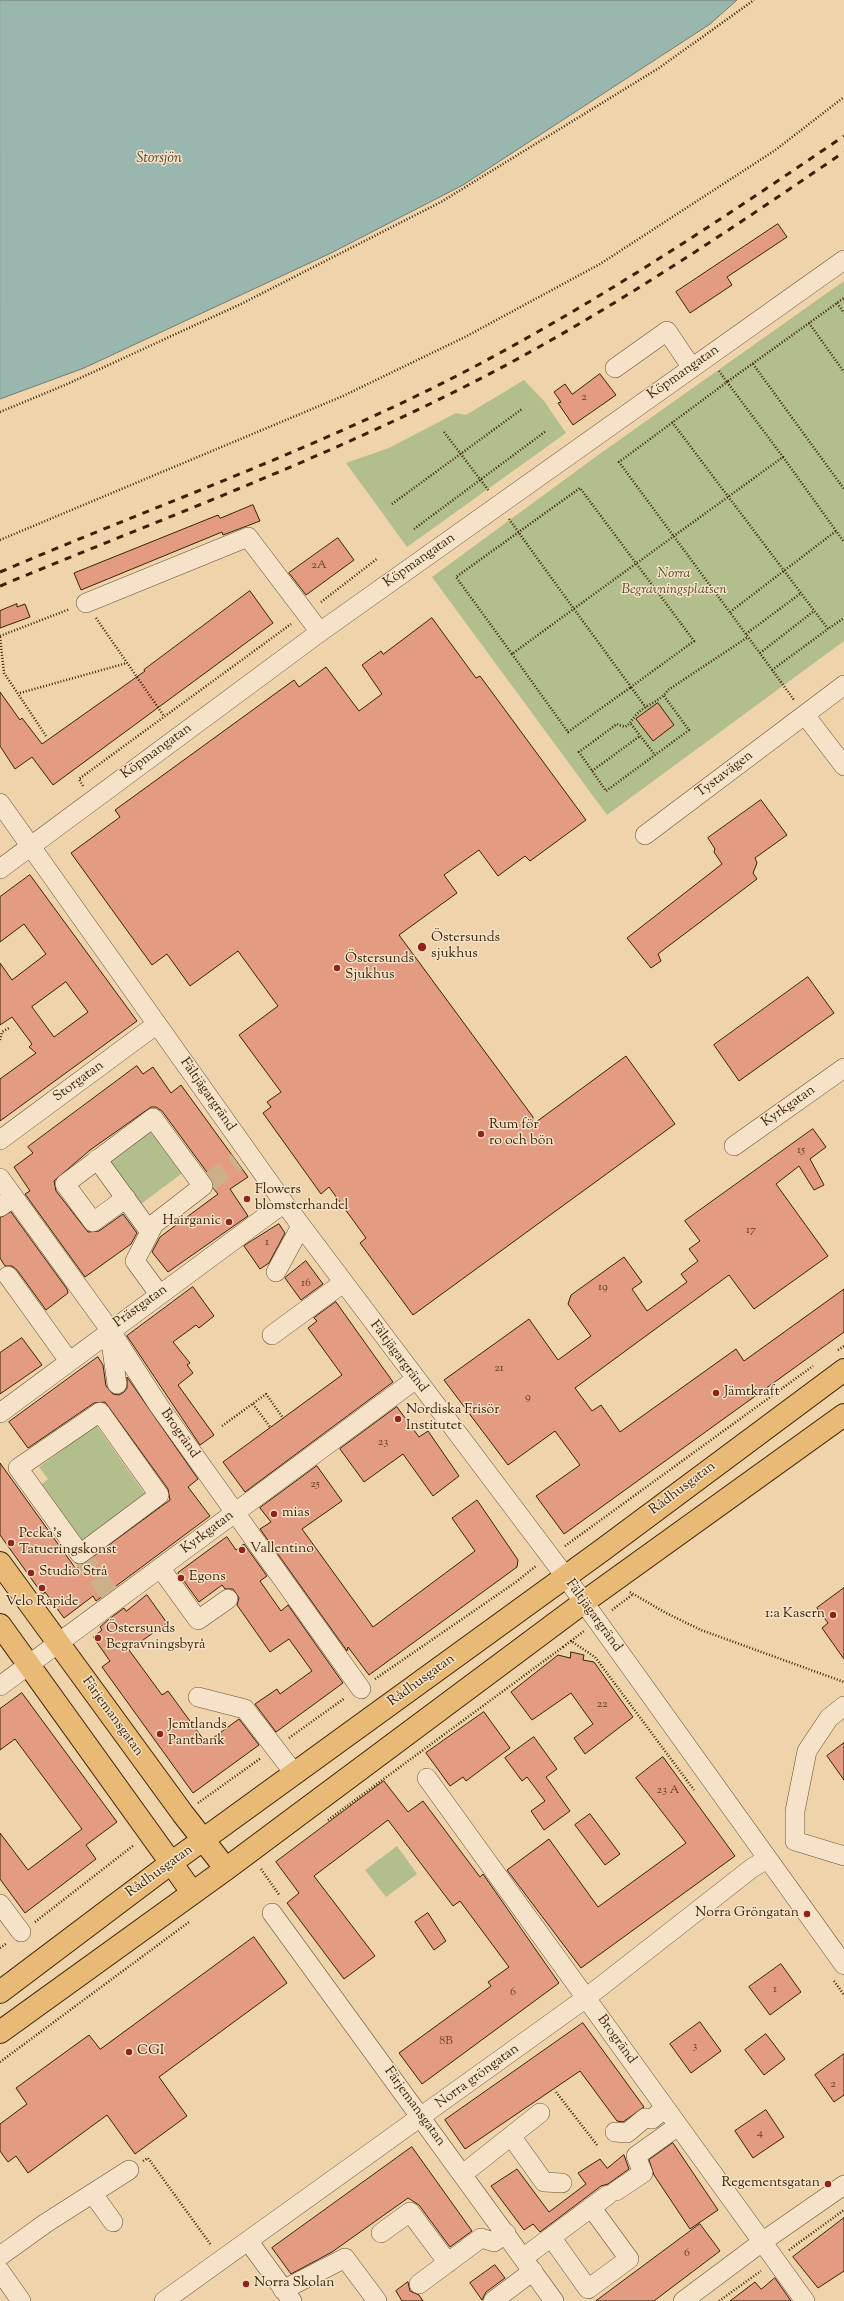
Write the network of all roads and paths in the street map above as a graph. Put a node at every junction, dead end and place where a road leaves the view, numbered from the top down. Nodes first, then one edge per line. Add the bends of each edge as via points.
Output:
1 (754, 0) edge
2 (844, 97) edge
3 (844, 260) edge
4 (844, 298) edge
5 (837, 303) junction
6 (844, 313) edge
7 (809, 323) junction
8 (707, 356) junction
9 (753, 364) junction
10 (616, 368) dead end
11 (692, 368) junction
12 (844, 372) edge
13 (727, 382) junction
14 (522, 409) dead end
15 (0, 412) edge
16 (672, 422) junction
17 (546, 431) dead end
18 (444, 432) dead end
19 (461, 454) junction
20 (783, 457) junction
21 (480, 479) junction
22 (844, 489) edge
23 (728, 497) junction
24 (392, 504) dead end
25 (499, 505) junction
26 (414, 529) dead end
27 (836, 531) junction
28 (519, 532) junction
29 (674, 536) junction
30 (0, 540) edge
31 (844, 542) edge
32 (378, 558) dead end
33 (636, 563) junction
34 (784, 571) junction
35 (801, 593) junction
36 (86, 603) junction
37 (574, 609) junction
38 (814, 611) junction
39 (730, 612) junction
40 (306, 614) junction
41 (844, 618) edge
42 (828, 629) junction
43 (320, 632) junction
44 (747, 635) junction
45 (0, 637) edge
46 (760, 653) junction
47 (512, 654) junction
48 (127, 663) junction
49 (772, 670) junction
50 (844, 685) edge
51 (631, 687) junction
52 (20, 693) junction
53 (664, 696) junction
54 (646, 708) junction
55 (805, 715) junction
56 (164, 716) junction
57 (631, 724) junction
58 (46, 736) dead end
59 (640, 736) junction
60 (654, 755) junction
61 (844, 766) edge
62 (592, 771) junction
63 (92, 800) junction
64 (0, 803) edge
65 (645, 835) dead end
66 (31, 847) junction
67 (0, 869) edge
68 (157, 1024) junction
69 (9, 1028) dead end
70 (0, 1040) edge
71 (844, 1068) edge
72 (0, 1140) edge
73 (734, 1146) dead end
74 (97, 1159) junction
75 (0, 1178) edge
76 (126, 1198) junction
77 (7, 1202) edge
78 (284, 1203) junction
79 (301, 1226) junction
80 (150, 1232) junction
81 (276, 1272) dead end
82 (8, 1276) dead end
83 (343, 1283) junction
84 (159, 1294) junction
85 (110, 1330) junction
86 (272, 1335) dead end
87 (844, 1346) edge
88 (69, 1361) junction
89 (819, 1362) dead end
90 (838, 1362) edge
91 (416, 1379) junction
92 (116, 1384) dead end
93 (253, 1404) junction
94 (1, 1410) edge
95 (844, 1415) edge
96 (283, 1418) dead end
97 (222, 1426) dead end
98 (270, 1427) dead end
99 (235, 1513) junction
100 (587, 1530) junction
101 (601, 1551) junction
102 (80, 1554) joint
103 (550, 1556) junction
104 (0, 1563) edge
105 (161, 1569) junction
106 (565, 1576) junction
107 (620, 1576) junction
108 (516, 1582) junction
109 (228, 1599) dead end
110 (530, 1602) junction
111 (584, 1602) junction
112 (0, 1625) edge
113 (550, 1628) junction
114 (59, 1644) junction
115 (29, 1665) junction
116 (844, 1682) edge
117 (0, 1686) edge
118 (361, 1689) junction
119 (198, 1696) dead end
120 (844, 1706) edge
121 (275, 1748) junction
122 (294, 1773) junction
123 (427, 1778) dead end
124 (695, 1791) dead end
125 (183, 1814) junction
126 (152, 1835) junction
127 (204, 1840) junction
128 (844, 1856) edge
129 (767, 1859) junction
130 (171, 1864) junction
131 (226, 1869) junction
132 (261, 1869) dead end
133 (192, 1892) junction
134 (0, 1904) edge
135 (272, 1913) joint
136 (21, 1932) junction
137 (0, 1948) edge
138 (844, 1965) edge
139 (833, 1980) dead end
140 (0, 1992) edge
141 (844, 1995) edge
142 (586, 1998) junction
143 (0, 2032) edge
144 (556, 2092) dead end
145 (666, 2108) junction
146 (540, 2113) dead end
147 (422, 2118) junction
148 (678, 2126) junction
149 (615, 2132) dead end
150 (511, 2136) junction
151 (597, 2145) dead end
152 (129, 2170) joint
153 (463, 2174) junction
154 (562, 2183) dead end
155 (844, 2185) edge
156 (93, 2194) junction
157 (591, 2207) junction
158 (113, 2222) dead end
159 (381, 2233) dead end
160 (506, 2233) junction
161 (550, 2237) junction
162 (248, 2242) junction
163 (762, 2242) junction
164 (0, 2256) edge
165 (221, 2260) junction
166 (448, 2263) junction
167 (528, 2264) junction
168 (0, 2272) edge
169 (419, 2284) dead end
170 (288, 2295) edge
171 (21, 2301) edge
172 (164, 2301) edge
173 (377, 2301) edge
174 (493, 2301) edge
175 (554, 2301) edge
176 (683, 2301) edge
177 (805, 2301) edge

1 - 15 path via 659,68 441,202 240,304 65,385
2 - 30 path via 774,151 600,264 465,337 343,396
3 - 8 street, Köpmangatan
4 - 5 path
5 - 6 path
5 - 7 path
7 - 9 path
7 - 12 path
8 - 11 street, Köpmangatan
8 - 13 path
9 - 13 path
9 - 22 path
10 - 11 street via 667,331
11 - 25 street, Köpmangatan
13 - 16 path
13 - 20 path
14 - 19 path
16 - 23 path
16 - 29 path via 619,462
17 - 21 path
18 - 19 path
19 - 21 path
19 - 24 path
20 - 23 path
20 - 27 path
21 - 25 path
21 - 26 path
23 - 29 path
23 - 34 path
25 - 28 path
25 - 43 street, Köpmangatan
27 - 31 path
27 - 34 path
28 - 33 path via 580,488
28 - 37 path
28 - 47 path via 456,577
29 - 33 path
29 - 39 path
32 - 40 path
33 - 37 path
33 - 51 path via 694,641
34 - 35 path
34 - 39 path
35 - 38 path
35 - 44 path
36 - 40 street via 248,537
36 - 45 path
36 - 48 path
37 - 47 path
37 - 51 path
38 - 42 path
38 - 46 path
39 - 44 path
40 - 43 street
40 - 56 path
41 - 42 path
42 - 49 path
43 - 63 street, Köpmangatan
44 - 46 path
44 - 53 path via 732,649 724,651 668,690
45 - 52 path via 4,673
46 - 49 path
47 - 51 path via 568,732
48 - 52 path
48 - 56 path
49 - 55 path
50 - 55 street, Tystavägen
51 - 54 path
52 - 58 path
53 - 54 path
53 - 60 path via 689,730
54 - 57 path via 635,716
55 - 61 street
55 - 65 street, Tystavägen
56 - 63 path via 78,779
57 - 59 path
57 - 62 path via 617,724 579,752
59 - 60 path
59 - 62 path
60 - 62 path via 606,791
63 - 66 street, Köpmangatan
64 - 66 street, Fältjägargränd
66 - 67 street, Köpmangatan
66 - 68 street, Fältjägargränd
68 - 72 street, Storgatan
68 - 78 street, Fältjägargränd via 243,1158
69 - 70 path via 2,1032
71 - 73 street, Kyrkgatan
74 - 76 street
74 - 76 street via 65,1184 93,1222
74 - 80 street via 153,1118 206,1184 154,1224
75 - 77 street, Brogränd
76 - 80 street
77 - 85 street, Brogränd
78 - 79 street, Fältjägargränd
78 - 84 street, Prästgatan
79 - 81 street
79 - 83 street, Fältjägargränd
80 - 84 street via 135,1261
82 - 88 street
83 - 86 street
83 - 91 street, Fältjägargränd
84 - 85 street, Prästgatan
85 - 88 street, Prästgatan
85 - 92 street
85 - 99 street, Brogränd via 159,1406
87 - 90 path
88 - 94 street, Prästgatan
89 - 100 path
90 - 101 main road, Rådhusgatan
91 - 99 street, Kyrkgatan
91 - 103 street, Fältjägargränd
93 - 96 path via 266,1394
93 - 97 path
93 - 98 path
95 - 107 main road
99 - 105 street, Kyrkgatan
99 - 118 street, Brogränd
100 - 101 path
100 - 103 path
101 - 106 main road, Rådhusgatan
102 - 102 street via 159,1495 100,1412 18,1468
103 - 106 street, Fältjägargränd
103 - 108 path
104 - 114 main road, Färjemansgatan
105 - 109 street via 198,1620
105 - 114 street, Kyrkgatan
106 - 110 main road, Rådhusgatan
106 - 111 street, Fältjägargränd
107 - 111 main road
107 - 116 path via 632,1594 701,1630
108 - 110 path
108 - 118 path
110 - 122 main road, Rådhusgatan
111 - 113 main road
111 - 129 street, Fältjägargränd
112 - 115 main road
113 - 124 path via 563,1647 571,1641 595,1657
113 - 131 main road
114 - 115 street, Kyrkgatan
114 - 125 main road, Färjemansgatan
115 - 117 street, Kyrkgatan
115 - 126 main road
118 - 121 path
119 - 121 street via 245,1709
120 - 128 street via 829,1718 807,1751 795,1811 795,1841
121 - 122 street
121 - 125 path
122 - 127 main road, Rådhusgatan
123 - 142 street, Brogränd
125 - 127 main road, Färjemansgatan
126 - 130 main road
126 - 136 path
127 - 130 main road, Rådhusgatan
127 - 131 main road, Färjemansgatan
129 - 138 street, Fältjägargränd
129 - 142 street, Norra gröngatan
130 - 133 main road
130 - 140 main road, Rådhusgatan
131 - 133 main road
132 - 135 path via 284,1900
133 - 143 main road
134 - 136 street
135 - 147 street, Färjemansgatan
136 - 137 path
139 - 141 path
142 - 145 street, Brogränd
142 - 147 street, Norra gröngatan
144 - 151 path
145 - 148 street, Brogränd
145 - 149 street via 652,2119 645,2118 627,2133
146 - 150 street
147 - 153 street, Färjemansgatan
147 - 162 street, Norra gröngatan
148 - 157 street via 636,2156 643,2173
148 - 163 street, Brogränd
150 - 153 street
150 - 154 street via 544,2182
152 - 156 street
152 - 165 path via 148,2158
153 - 160 street, Färjemansgatan
155 - 163 street
156 - 158 street
156 - 164 street
157 - 161 street
157 - 161 street via 628,2259 588,2289
159 - 166 street via 410,2212
160 - 166 street via 494,2242 482,2238
160 - 167 street, Färjemansgatan
161 - 167 street
162 - 165 street, Norra gröngatan
162 - 170 street
163 - 176 street
163 - 177 street, Brogränd
165 - 172 street, Norra gröngatan
166 - 169 street
167 - 174 street
167 - 175 street, Färjemansgatan
168 - 171 street
170 - 173 street via 345,2258

